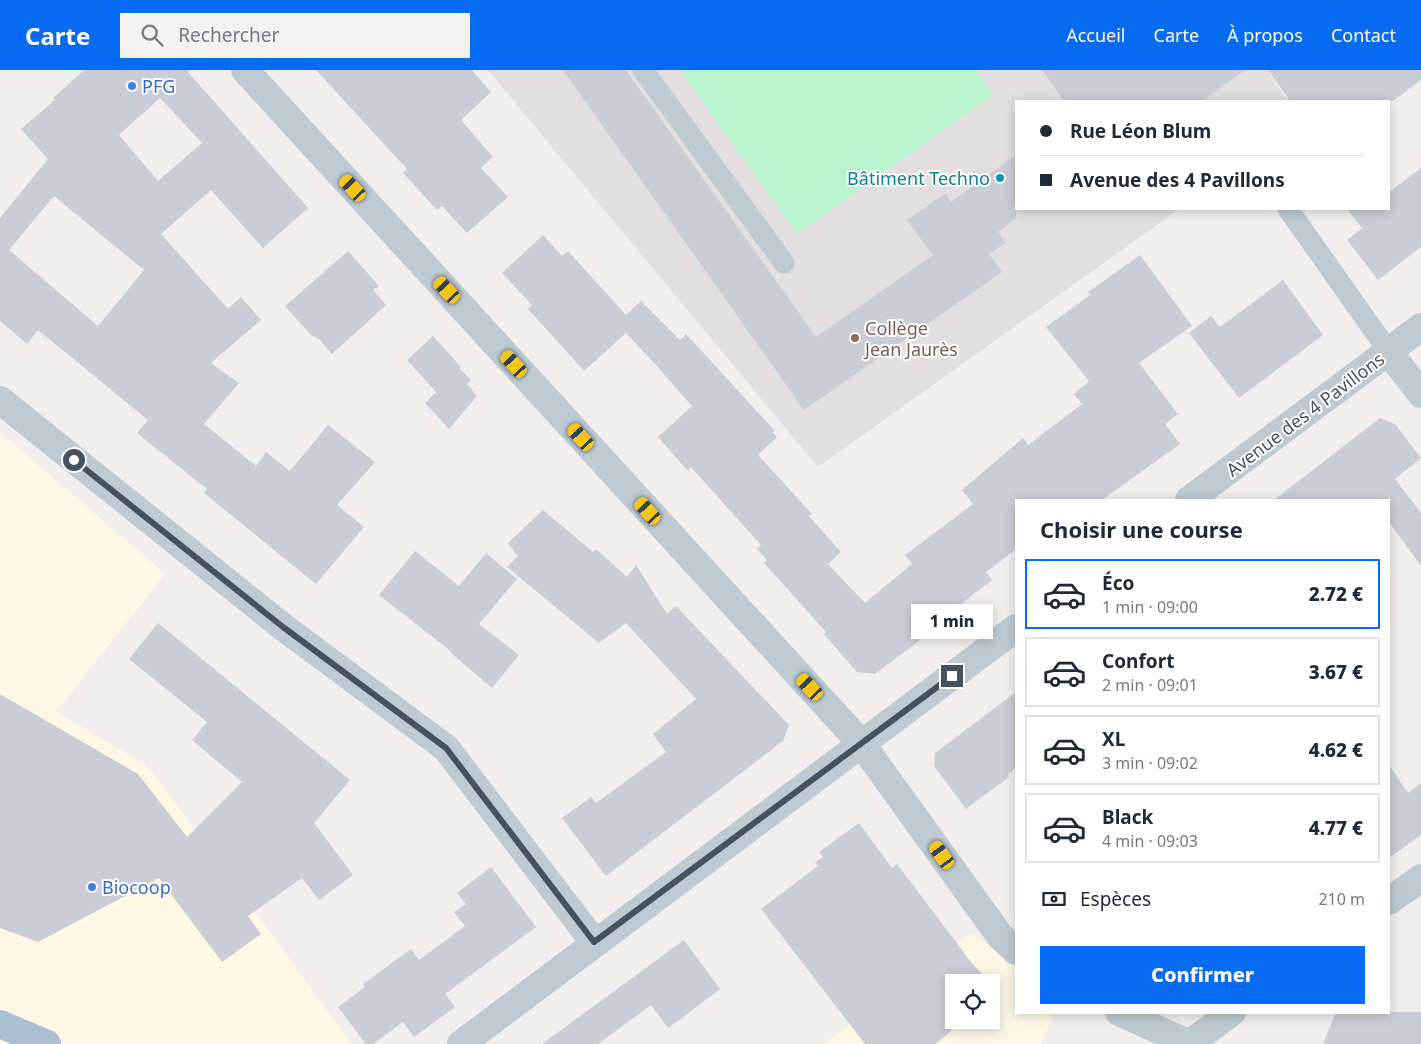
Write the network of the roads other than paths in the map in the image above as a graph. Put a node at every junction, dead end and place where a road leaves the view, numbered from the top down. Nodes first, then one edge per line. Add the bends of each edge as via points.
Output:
1 (245, 70) edge
2 (643, 70) edge
3 (1289, 210) edge
4 (784, 263) dead end
5 (1421, 327) edge
6 (1389, 352) junction
7 (1421, 394) edge
8 (0, 400) edge
9 (1190, 499) edge
10 (1015, 629) edge
11 (861, 744) junction
12 (1421, 878) edge
13 (1390, 900) edge
14 (594, 942) junction
15 (1015, 950) edge
16 (1122, 1014) edge
17 (1229, 1014) edge
18 (0, 1024) edge
19 (47, 1044) edge
20 (461, 1044) edge
21 (1189, 1044) edge

1 - 11 street
2 - 4 lane
3 - 6 lane
5 - 6 street, Avenue des 4 Pavillons
6 - 7 street
6 - 9 street, Avenue des 4 Pavillons
8 - 14 street via 283,627 446,748
10 - 11 street
11 - 14 street
11 - 15 street via 1000,936
12 - 13 street
14 - 20 street
16 - 21 street
17 - 21 street
18 - 19 main road

